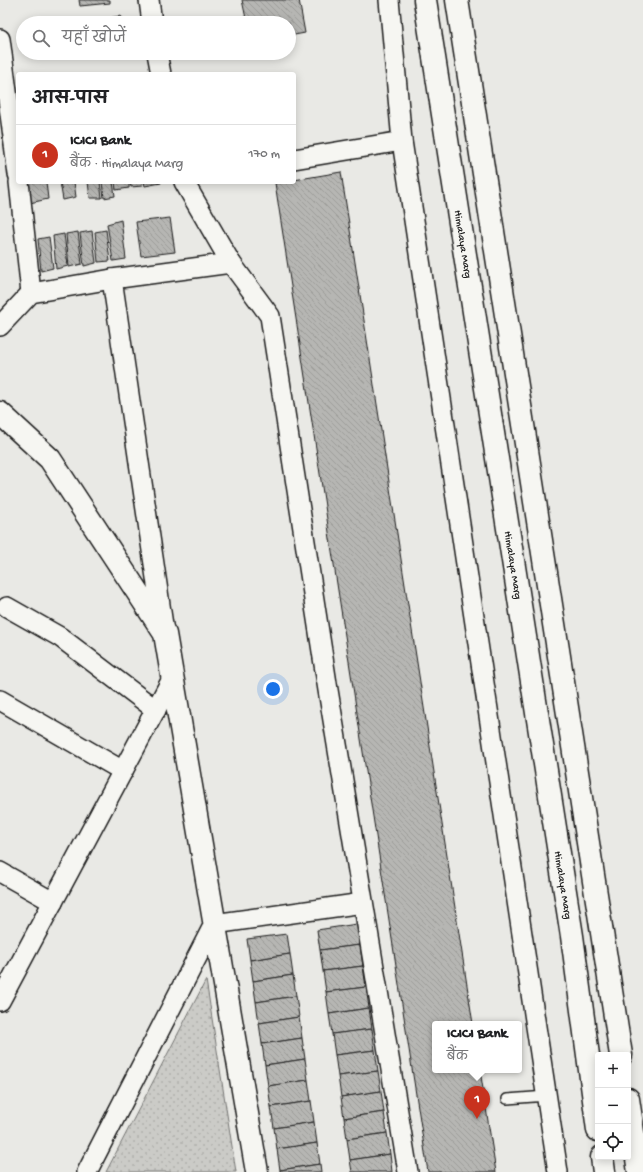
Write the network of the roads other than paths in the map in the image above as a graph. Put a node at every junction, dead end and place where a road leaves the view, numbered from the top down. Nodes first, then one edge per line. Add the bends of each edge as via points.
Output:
1 (149, 0) edge
2 (389, 0) edge
3 (426, 0) edge
4 (457, 0) edge
5 (151, 16) edge
6 (0, 39) edge
7 (158, 60) edge
8 (161, 72) edge
9 (402, 142) junction
10 (16, 148) edge
11 (296, 159) edge
12 (19, 184) edge
13 (185, 184) edge
14 (231, 263) junction
15 (112, 279) junction
16 (31, 293) junction
17 (0, 326) edge
18 (0, 413) edge
19 (7, 607) dead end
20 (164, 634) junction
21 (172, 679) junction
22 (0, 700) edge
23 (156, 710) junction
24 (123, 771) junction
25 (0, 872) edge
26 (53, 902) junction
27 (363, 903) junction
28 (214, 924) junction
29 (0, 1001) edge
30 (621, 1052) edge
31 (547, 1096) junction
32 (507, 1099) dead end
33 (631, 1119) edge
34 (597, 1124) edge
35 (602, 1160) edge
36 (87, 1172) edge
37 (257, 1172) edge
38 (408, 1172) edge
39 (558, 1172) edge
40 (604, 1172) edge
41 (639, 1172) edge

1 - 5 street
2 - 9 street
3 - 34 main road, Himalaya Marg via 572,936
4 - 30 main road
6 - 10 street
7 - 8 street
9 - 11 street
9 - 31 street
12 - 16 street
13 - 14 street
14 - 15 street
14 - 27 street via 270,316
15 - 16 street
15 - 20 street
16 - 17 street
18 - 20 main road via 50,459
19 - 23 street via 60,638
20 - 21 main road
21 - 23 street
21 - 28 main road
22 - 24 street
23 - 24 street
24 - 26 street
25 - 26 street
26 - 29 street
27 - 28 street
27 - 38 street
28 - 36 street
28 - 37 main road
31 - 32 lane
31 - 39 street
33 - 41 main road
35 - 40 main road

